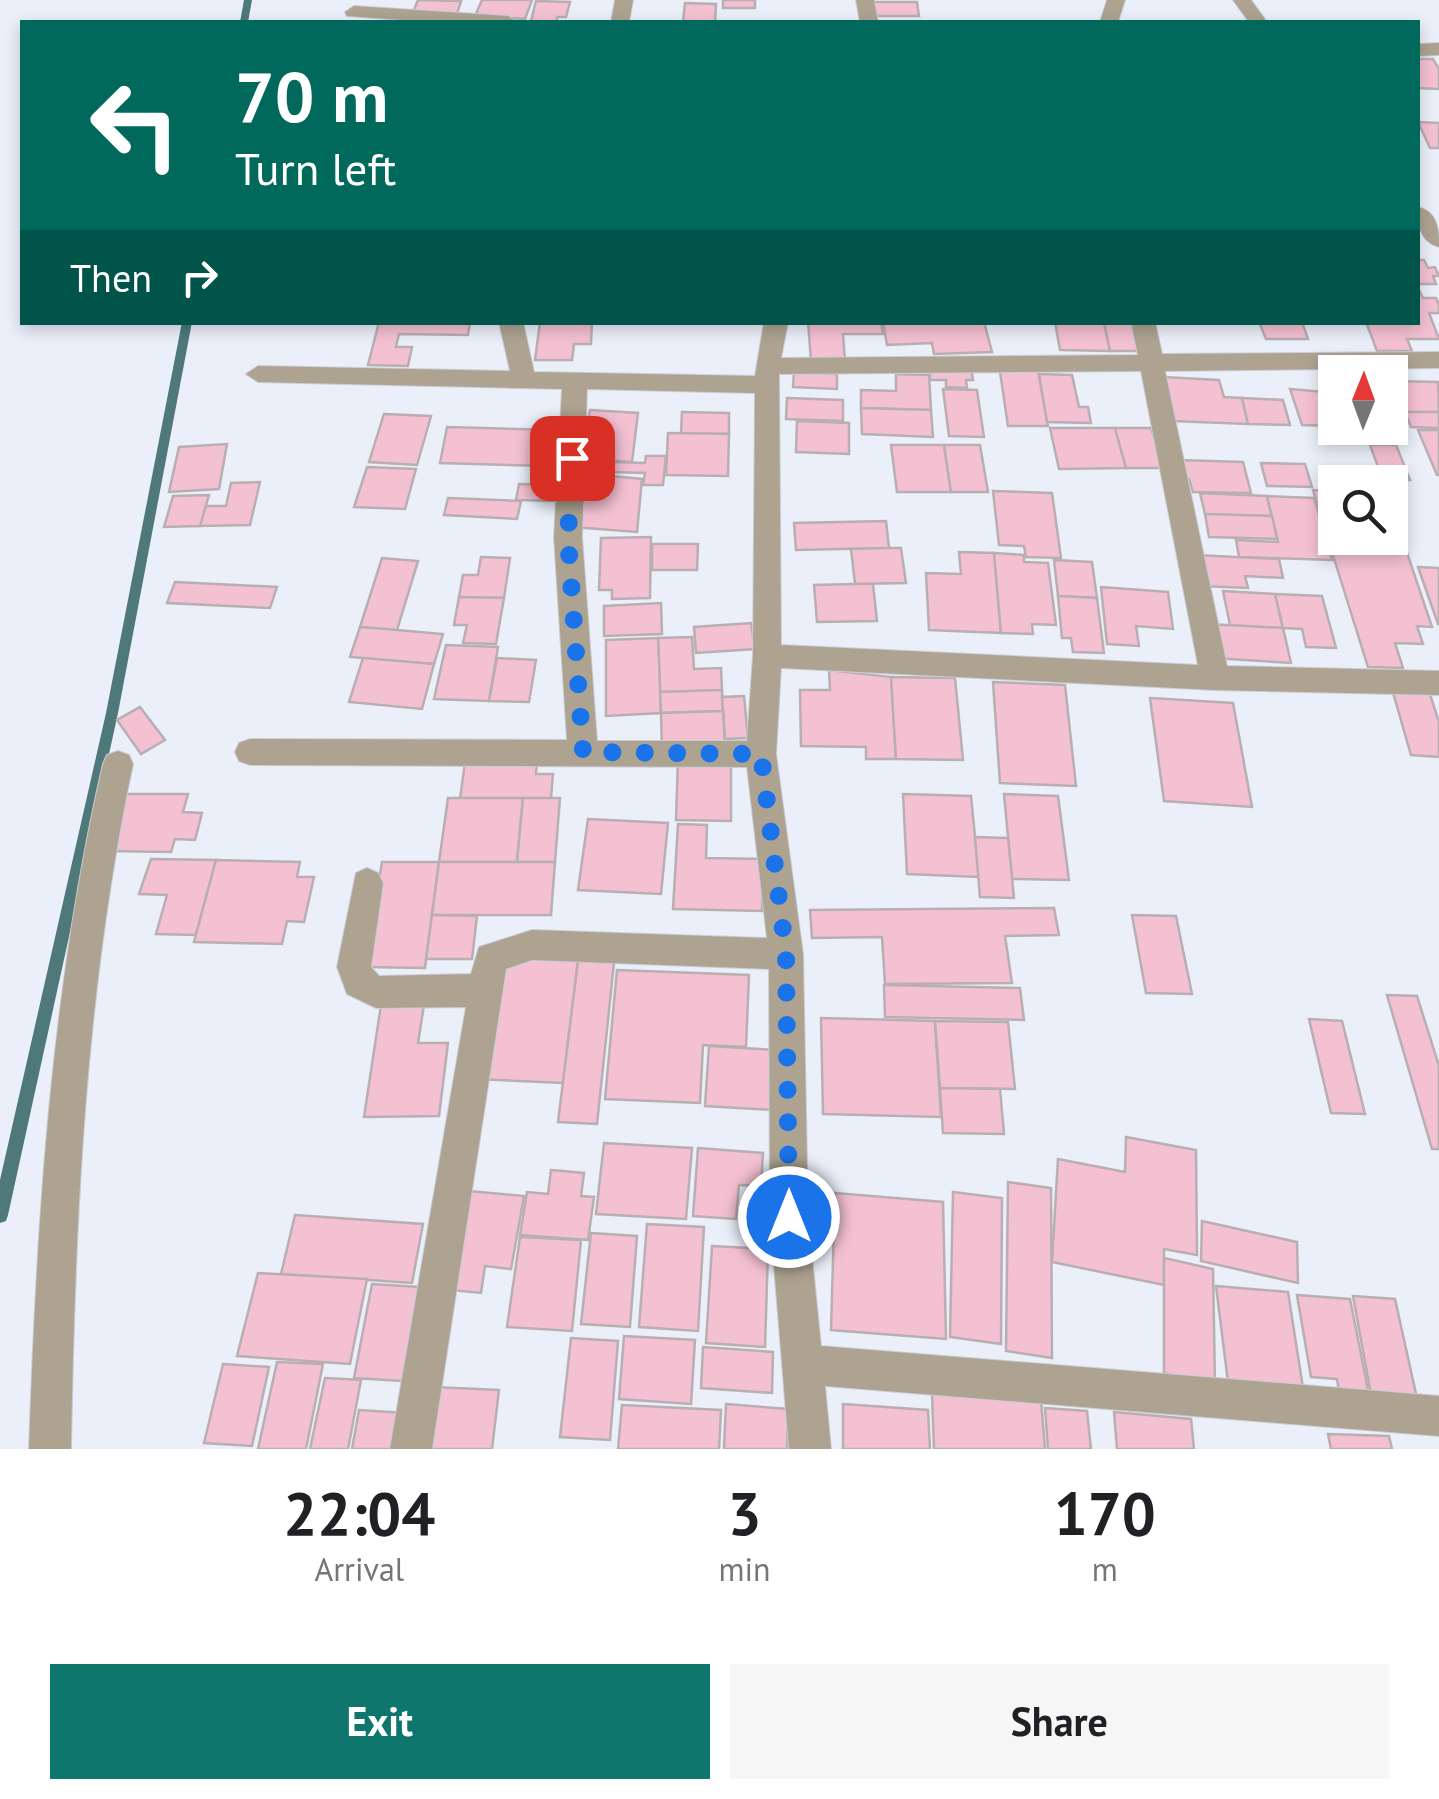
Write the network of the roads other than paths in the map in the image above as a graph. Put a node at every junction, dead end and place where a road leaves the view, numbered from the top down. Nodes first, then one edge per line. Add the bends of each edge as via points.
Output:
1 (356, 12) edge
2 (478, 20) edge
3 (1420, 214) edge
4 (1439, 240) edge
5 (512, 325) edge
6 (775, 325) edge
7 (1144, 325) edge
8 (1439, 360) edge
9 (1152, 361) junction
10 (258, 374) dead end
11 (767, 375) junction
12 (576, 379) junction
13 (524, 380) junction
14 (767, 656) junction
15 (1215, 678) junction
16 (1439, 684) edge
17 (250, 752) dead end
18 (583, 752) junction
19 (761, 754) junction
20 (118, 764) dead end
21 (368, 883) dead end
22 (786, 954) junction
23 (487, 990) junction
24 (801, 1364) junction
25 (1439, 1416) edge
26 (50, 1449) edge
27 (411, 1449) edge
28 (810, 1449) edge

1 - 2 street
3 - 4 street
5 - 13 street
6 - 11 street
7 - 9 street
8 - 9 street
9 - 11 street
9 - 15 street
10 - 13 street
11 - 12 street
11 - 14 street
12 - 13 street
12 - 18 street via 568,538
14 - 15 street
14 - 19 street
15 - 16 street
17 - 18 street
18 - 19 street
19 - 22 street
20 - 26 street via 87,912 74,1019 54,1268
21 - 23 street via 354,966 358,983 376,992
22 - 23 street via 532,945 491,958
22 - 24 street via 789,1217
23 - 27 street
24 - 25 street
24 - 28 street

